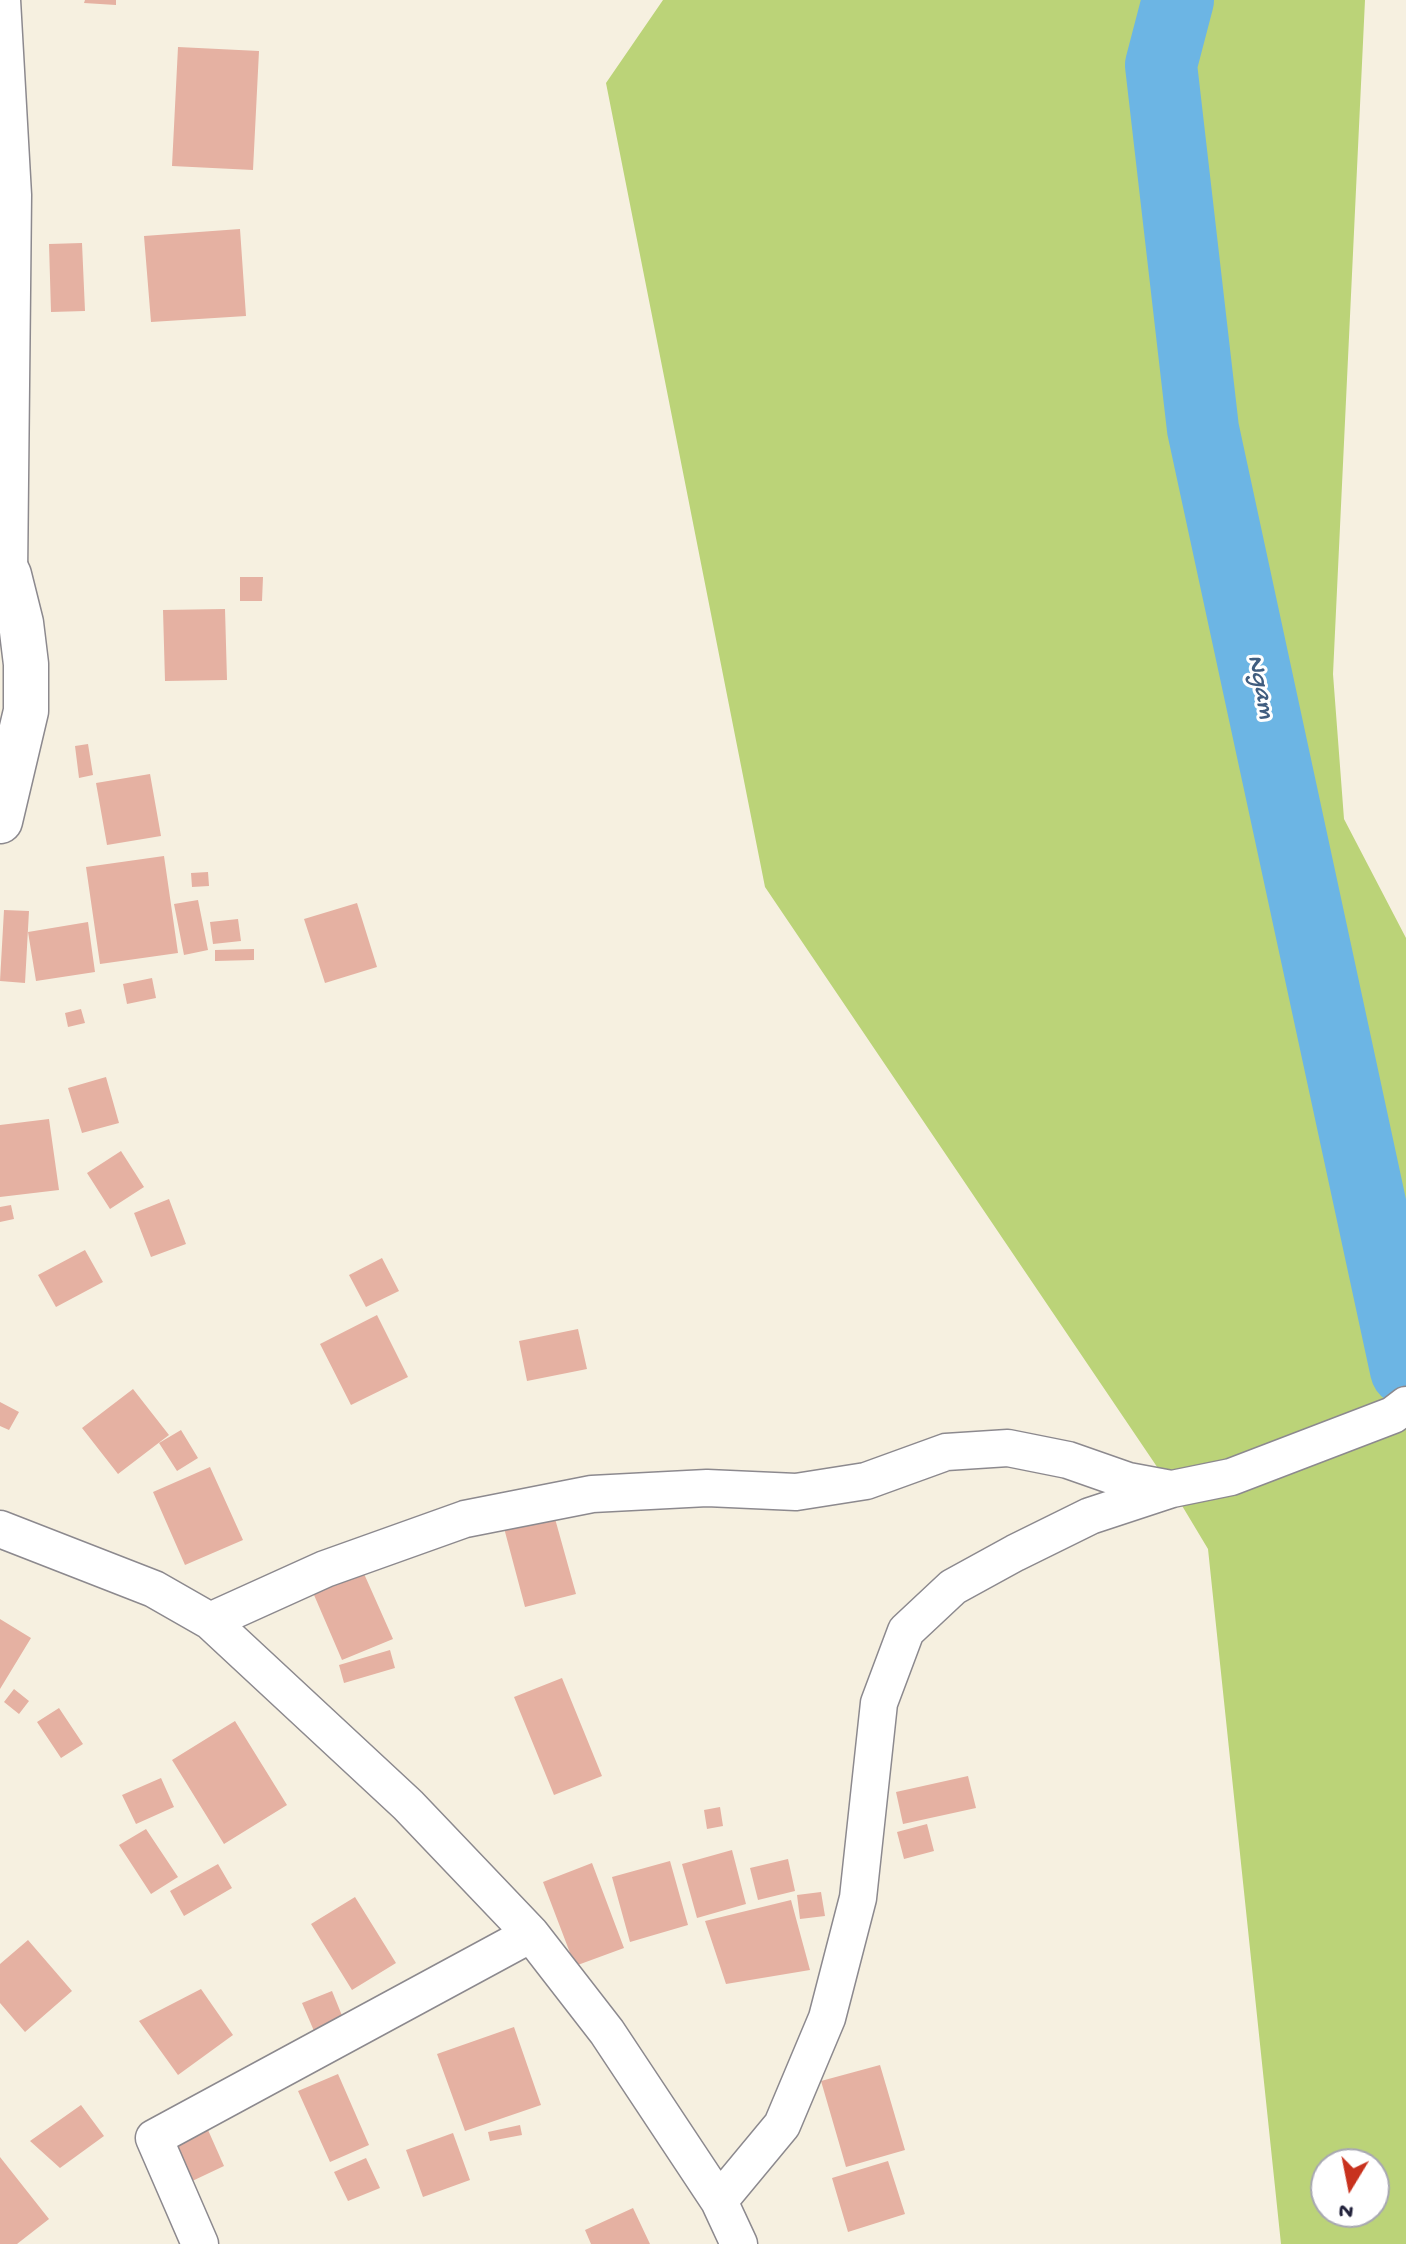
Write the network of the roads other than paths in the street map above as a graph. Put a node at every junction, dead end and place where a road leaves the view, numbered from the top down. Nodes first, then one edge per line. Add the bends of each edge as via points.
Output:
1 (2, 0) edge
2 (3, 569) edge
3 (0, 821) edge
4 (1406, 1405) edge
5 (1172, 1489) junction
6 (0, 1529) edge
7 (210, 1621) junction
8 (531, 1934) junction
9 (719, 2201) junction
10 (200, 2244) edge
11 (739, 2244) edge

1 - 2 street via 13,195
2 - 3 street via 21,623 26,711
4 - 5 street via 1393,1415 1231,1477
5 - 7 street via 1008,1448 946,1452 866,1481 796,1492 707,1488 592,1494 465,1519 325,1569
5 - 9 street via 1090,1516 1015,1553 953,1587 906,1631 879,1703 858,1898 827,2018 782,2125
6 - 7 street via 154,1589
7 - 8 street via 408,1805
8 - 9 street via 607,2032
8 - 10 street via 154,2138
9 - 11 street

